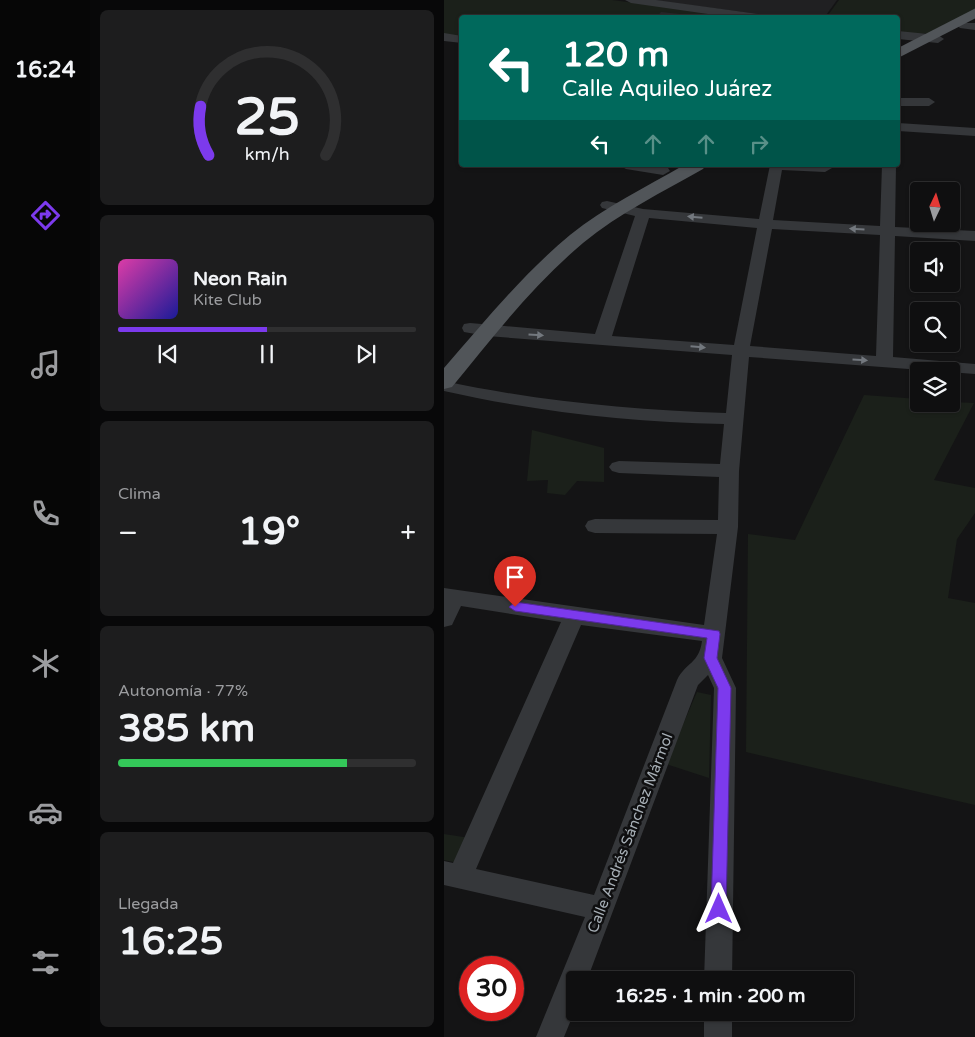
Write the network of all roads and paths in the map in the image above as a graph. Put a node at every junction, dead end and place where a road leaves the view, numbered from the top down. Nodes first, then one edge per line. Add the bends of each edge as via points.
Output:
1 (630, 0) edge
2 (975, 12) edge
3 (756, 15) edge
4 (971, 24) edge
5 (900, 35) edge
6 (444, 37) edge
7 (931, 39) junction
8 (459, 40) edge
9 (900, 53) edge
10 (900, 59) edge
11 (900, 102) edge
12 (929, 102) dead end
13 (900, 127) edge
14 (975, 132) edge
15 (654, 167) edge
16 (693, 167) edge
17 (776, 167) edge
18 (800, 167) edge
19 (889, 167) edge
20 (668, 168) edge
21 (825, 168) dead end
22 (614, 207) junction
23 (643, 213) junction
24 (766, 224) junction
25 (887, 231) junction
26 (975, 236) edge
27 (479, 330) junction
28 (602, 339) junction
29 (741, 351) junction
30 (444, 356) edge
31 (884, 361) junction
32 (975, 369) edge
33 (444, 384) edge
34 (734, 419) junction
35 (619, 467) dead end
36 (729, 471) junction
37 (595, 526) dead end
38 (728, 527) junction
39 (450, 597) edge
40 (574, 616) junction
41 (444, 619) edge
42 (712, 646) junction
43 (452, 875) edge
44 (602, 909) junction
45 (718, 971) edge
46 (718, 1021) edge
47 (550, 1037) edge
48 (718, 1037) edge

1 - 3 street via 745,11
2 - 7 main road
4 - 7 main road
5 - 7 street
6 - 8 street
7 - 9 main road
7 - 10 main road
11 - 12 street
13 - 14 street
15 - 20 street
16 - 22 main road
17 - 24 street
18 - 21 street
19 - 25 street
20 - 22 main road
22 - 23 street
22 - 27 main road
24 -> 23 street
23 - 28 street
25 -> 24 street
24 - 29 street
25 - 26 street
25 - 31 street
27 -> 28 street
27 - 30 main road
27 - 33 main road
28 -> 29 street
29 -> 31 street
29 - 34 street
31 - 32 street
33 - 34 street via 496,398 653,418
34 - 36 street
35 - 36 street
36 - 38 street
37 - 38 street
38 - 42 street
39 - 40 street
39 - 41 street
40 - 42 street
40 - 43 street
42 - 44 street, Calle Andrés Sánchez Mármol via 688,680
42 - 45 street via 724,688
43 - 44 street
44 - 47 street, Calle Andrés Sánchez Mármol
46 - 48 street

